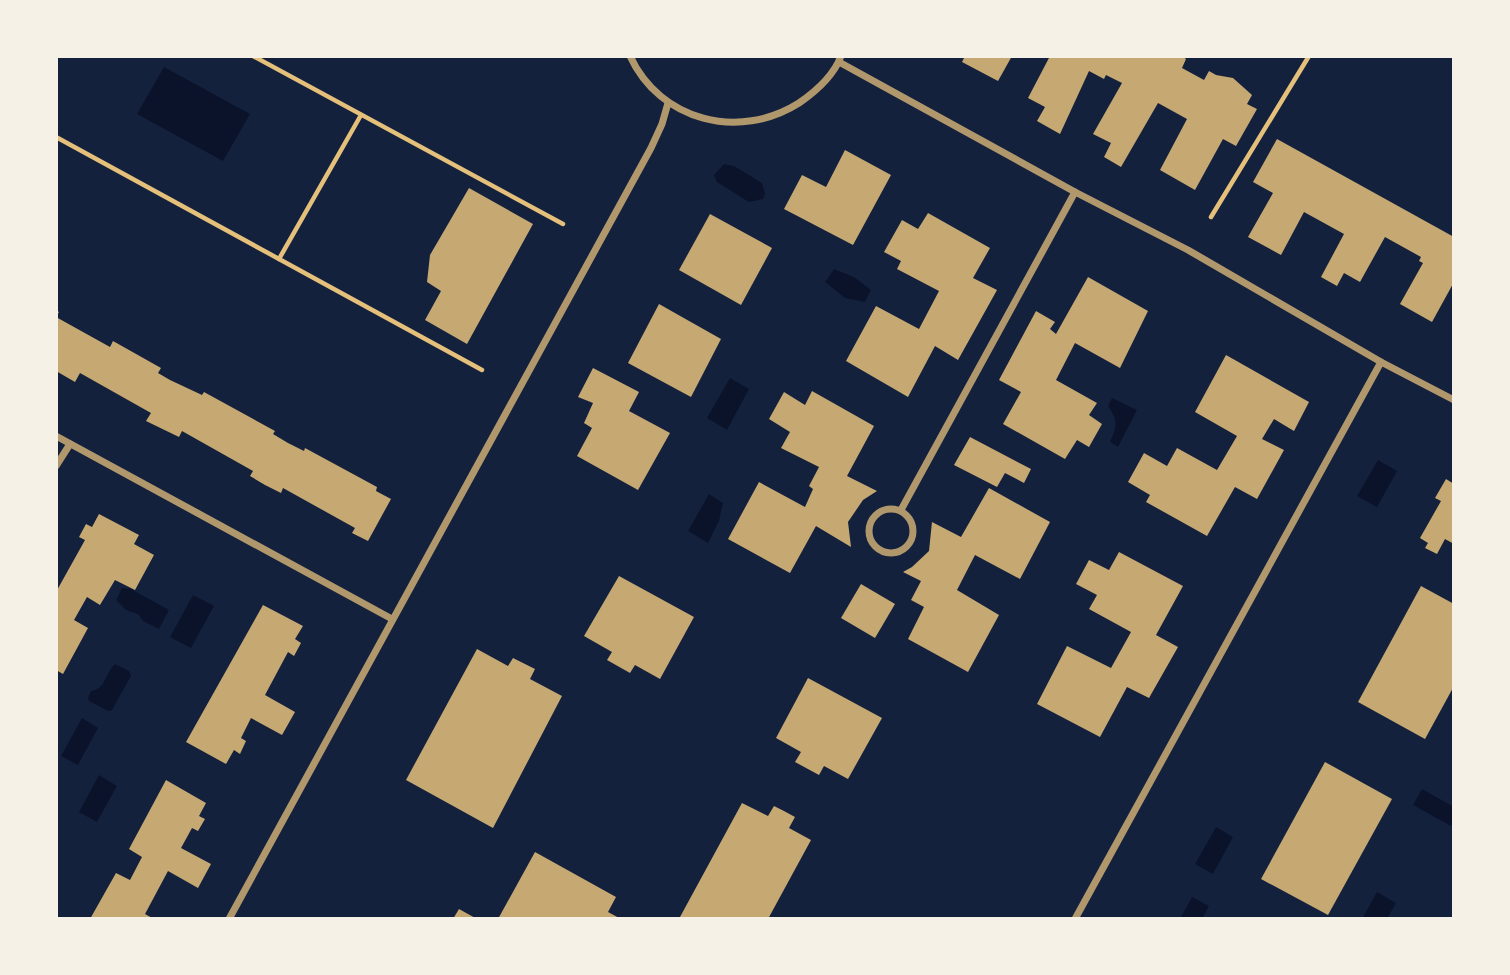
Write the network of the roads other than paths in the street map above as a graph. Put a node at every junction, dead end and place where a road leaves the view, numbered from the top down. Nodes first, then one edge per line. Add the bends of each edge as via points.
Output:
1 (630, 56) edge
2 (840, 59) edge
3 (668, 103) junction
4 (1075, 192) junction
5 (1381, 362) junction
6 (1454, 400) edge
7 (56, 436) edge
8 (70, 444) junction
9 (56, 466) edge
10 (901, 510) junction
11 (392, 619) junction
12 (229, 919) edge
13 (1075, 919) edge

1 - 3 street via 638,74
2 - 3 street via 814,93 781,114 743,124 703,120
2 - 4 street
3 - 11 street via 651,148
4 - 5 street via 1188,250
4 - 10 street
5 - 6 street
5 - 13 street
7 - 8 street
8 - 9 street
8 - 11 street
10 - 10 street via 914,527 911,541 900,552 879,550 870,538 873,517 886,509
11 - 12 street

